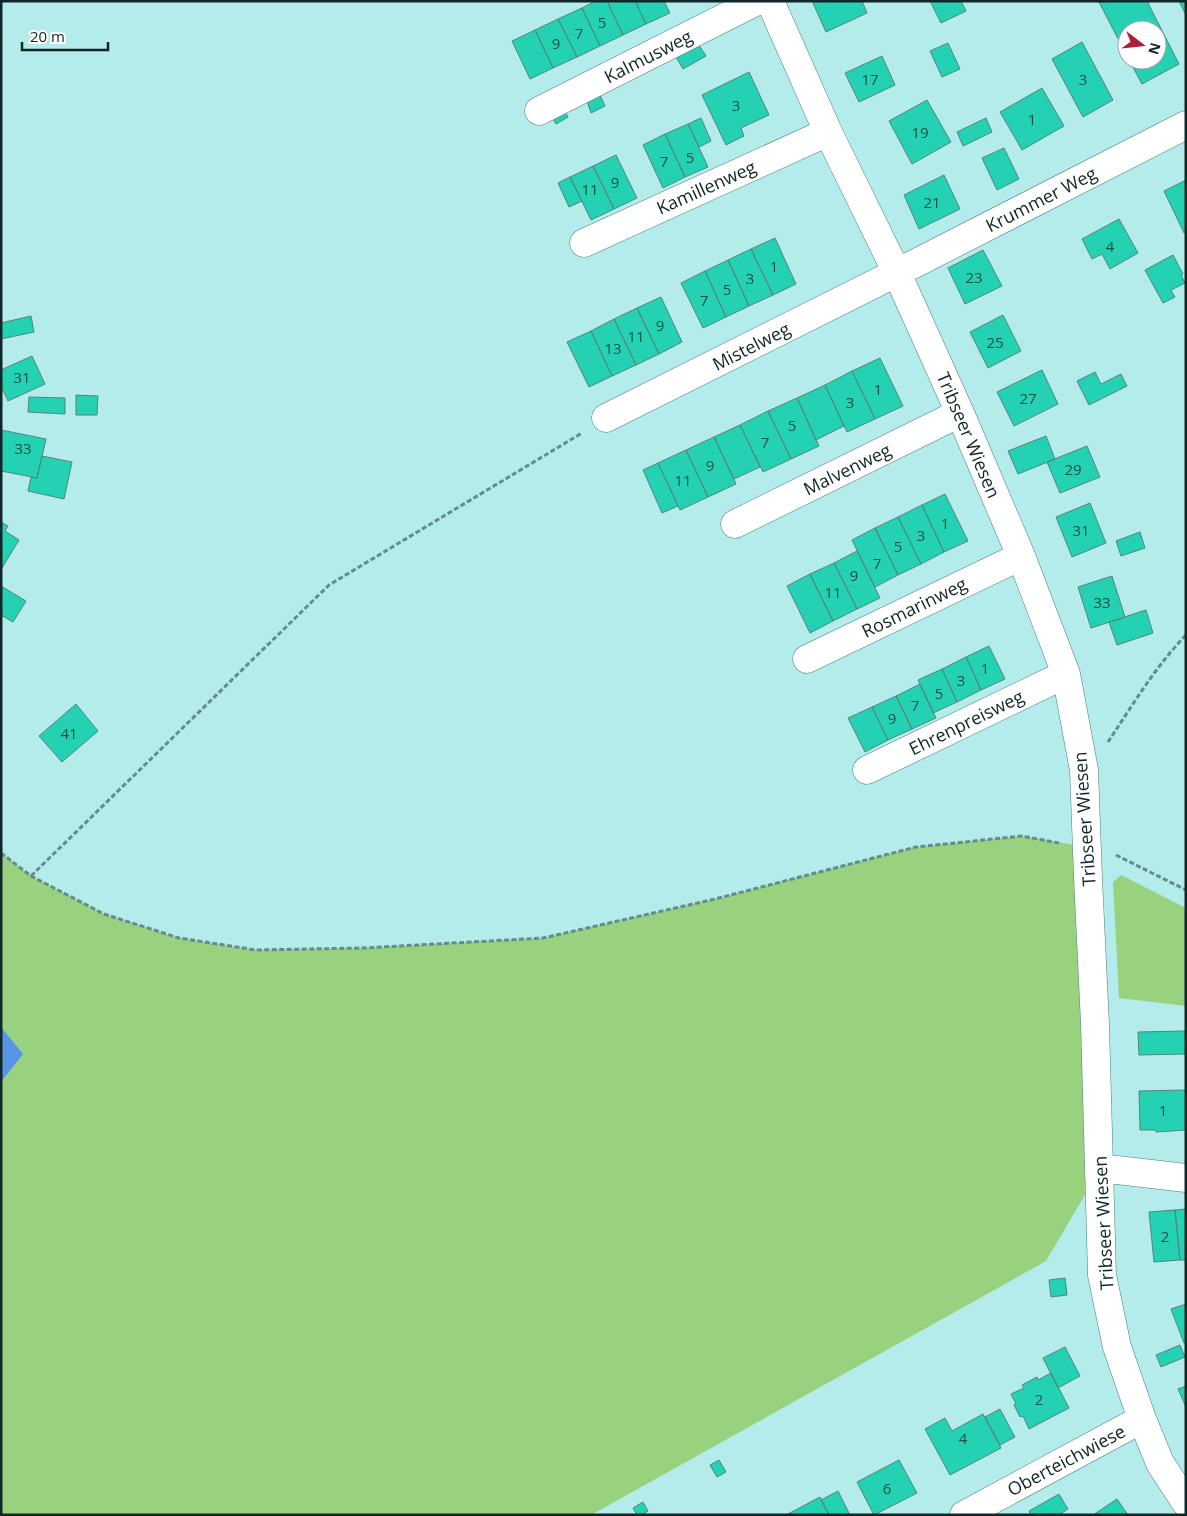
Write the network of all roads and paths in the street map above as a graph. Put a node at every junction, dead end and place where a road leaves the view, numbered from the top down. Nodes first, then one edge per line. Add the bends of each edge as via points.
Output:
1 (758, 1) edge
2 (770, 1) edge
3 (539, 111) dead end
4 (1186, 125) edge
5 (828, 132) junction
6 (584, 243) dead end
7 (897, 273) junction
8 (960, 413) junction
9 (606, 418) joint
10 (735, 524) dead end
11 (1021, 556) junction
12 (1186, 635) edge
13 (807, 659) dead end
14 (1066, 674) junction
15 (867, 770) dead end
16 (1084, 770) junction
17 (1086, 847) junction
18 (1, 853) edge
19 (31, 876) junction
20 (1186, 890) edge
21 (1099, 1171) junction
22 (1186, 1178) edge
23 (1142, 1419) junction
24 (1186, 1504) edge
25 (964, 1515) edge

1 - 3 street, Kalmusweg
2 - 5 street, Tribseer Wiesen
4 - 7 street, Krummer Weg
5 - 6 street, Kamillenweg
5 - 7 street, Tribseer Wiesen
7 - 8 street, Tribseer Wiesen
7 - 9 street, Mistelweg
8 - 10 street, Malvenweg
8 - 11 street, Tribseer Wiesen
9 - 19 path via 328,585
11 - 13 street, Rosmarinweg
11 - 14 street, Tribseer Wiesen
12 - 16 path via 1136,700 1092,768
14 - 15 street, Ehrenpreisweg
14 - 16 street, Tribseer Wiesen
16 - 17 street, Tribseer Wiesen
17 - 19 path via 1022,836 916,847 715,899 543,938 363,948 256,950 179,938 104,914
17 - 20 path via 1129,860
17 - 21 street, Tribseer Wiesen
18 - 19 path
21 - 22 street
21 - 23 street, Tribseer Wiesen via 1102,1275 1117,1347
23 - 24 street, Tribseer Wiesen via 1160,1463
23 - 25 street, Oberteichwiese

